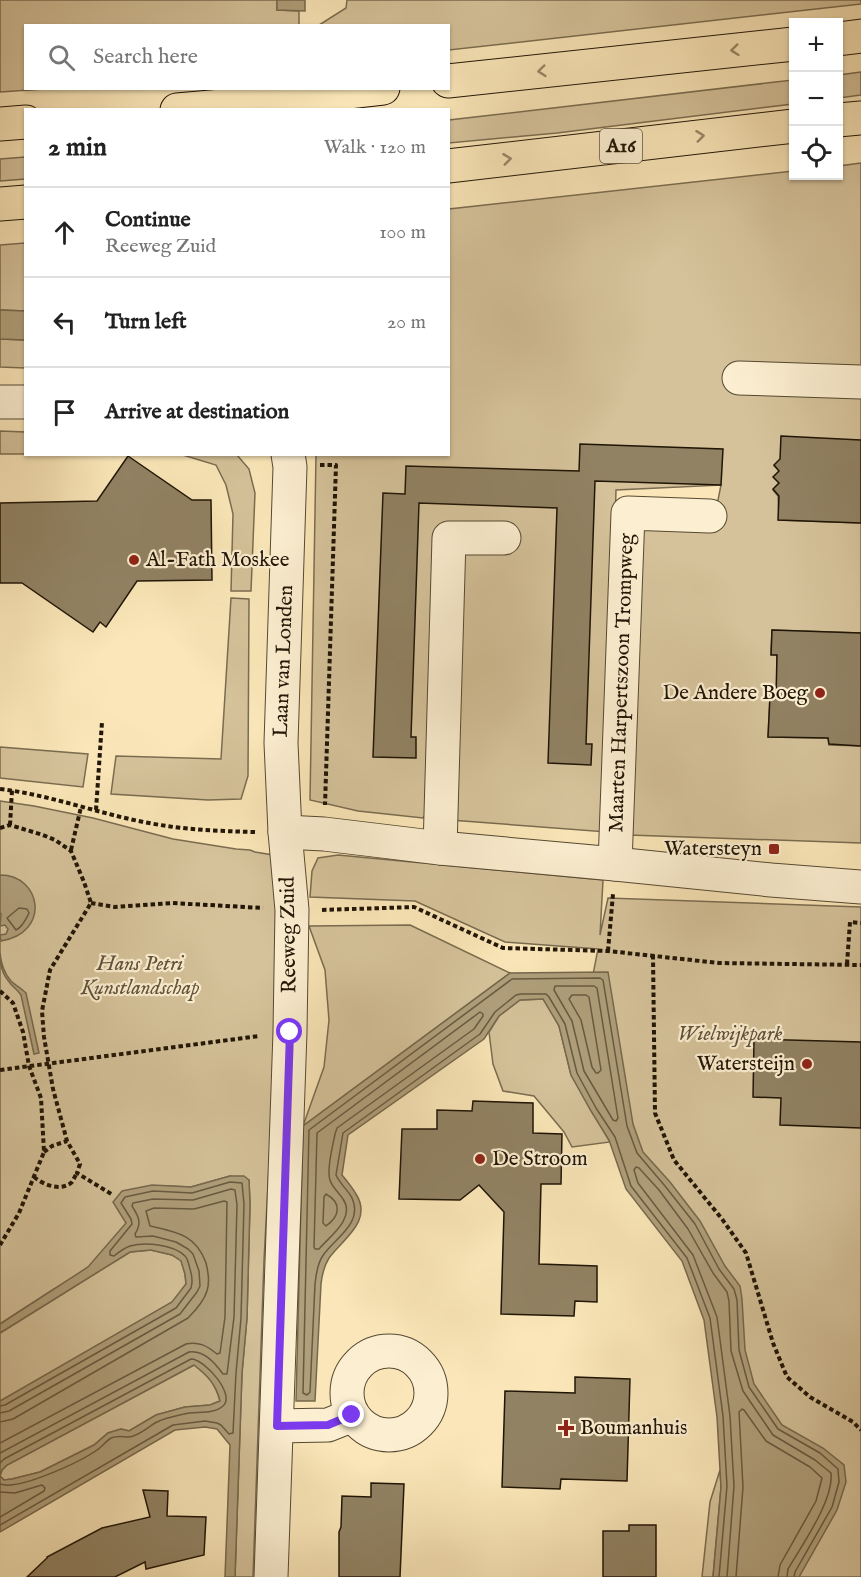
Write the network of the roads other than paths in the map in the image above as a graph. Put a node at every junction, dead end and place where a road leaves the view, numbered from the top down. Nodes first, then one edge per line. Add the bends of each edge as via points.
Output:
1 (861, 36) edge
2 (843, 38) edge
3 (789, 45) edge
4 (450, 81) edge
5 (365, 90) edge
6 (200, 108) edge
7 (861, 118) edge
8 (843, 120) edge
9 (24, 122) edge
10 (0, 124) edge
11 (789, 127) edge
12 (450, 166) edge
13 (24, 202) edge
14 (0, 204) edge
15 (739, 378) dead end
16 (861, 382) edge
17 (0, 402) edge
18 (24, 402) edge
19 (299, 460) edge
20 (710, 516) dead end
21 (504, 538) dead end
22 (285, 832) junction
23 (440, 848) junction
24 (615, 864) junction
25 (861, 887) edge
26 (352, 1415) dead end
27 (277, 1426) junction
28 (271, 1577) edge

1 - 2 highway
3 -> 4 highway
5 - 6 highway
7 - 8 highway
9 - 10 highway
12 -> 11 highway, A16
13 - 14 highway
15 - 16 street
17 - 18 street
19 - 22 street, Laan van Londen via 290,468 281,743
20 - 24 street, Maarten Harpertszoon Trompweg via 628,513
21 - 23 street via 449,538
22 - 23 street, Maarten Harpertszoon Trompweg
22 - 27 street, Reeweg Zuid via 292,910
23 - 24 street, Maarten Harpertszoon Trompweg
24 - 25 street, Maarten Harpertszoon Trompweg
26 - 27 street via 328,1425
27 - 28 street, Reeweg Zuid

